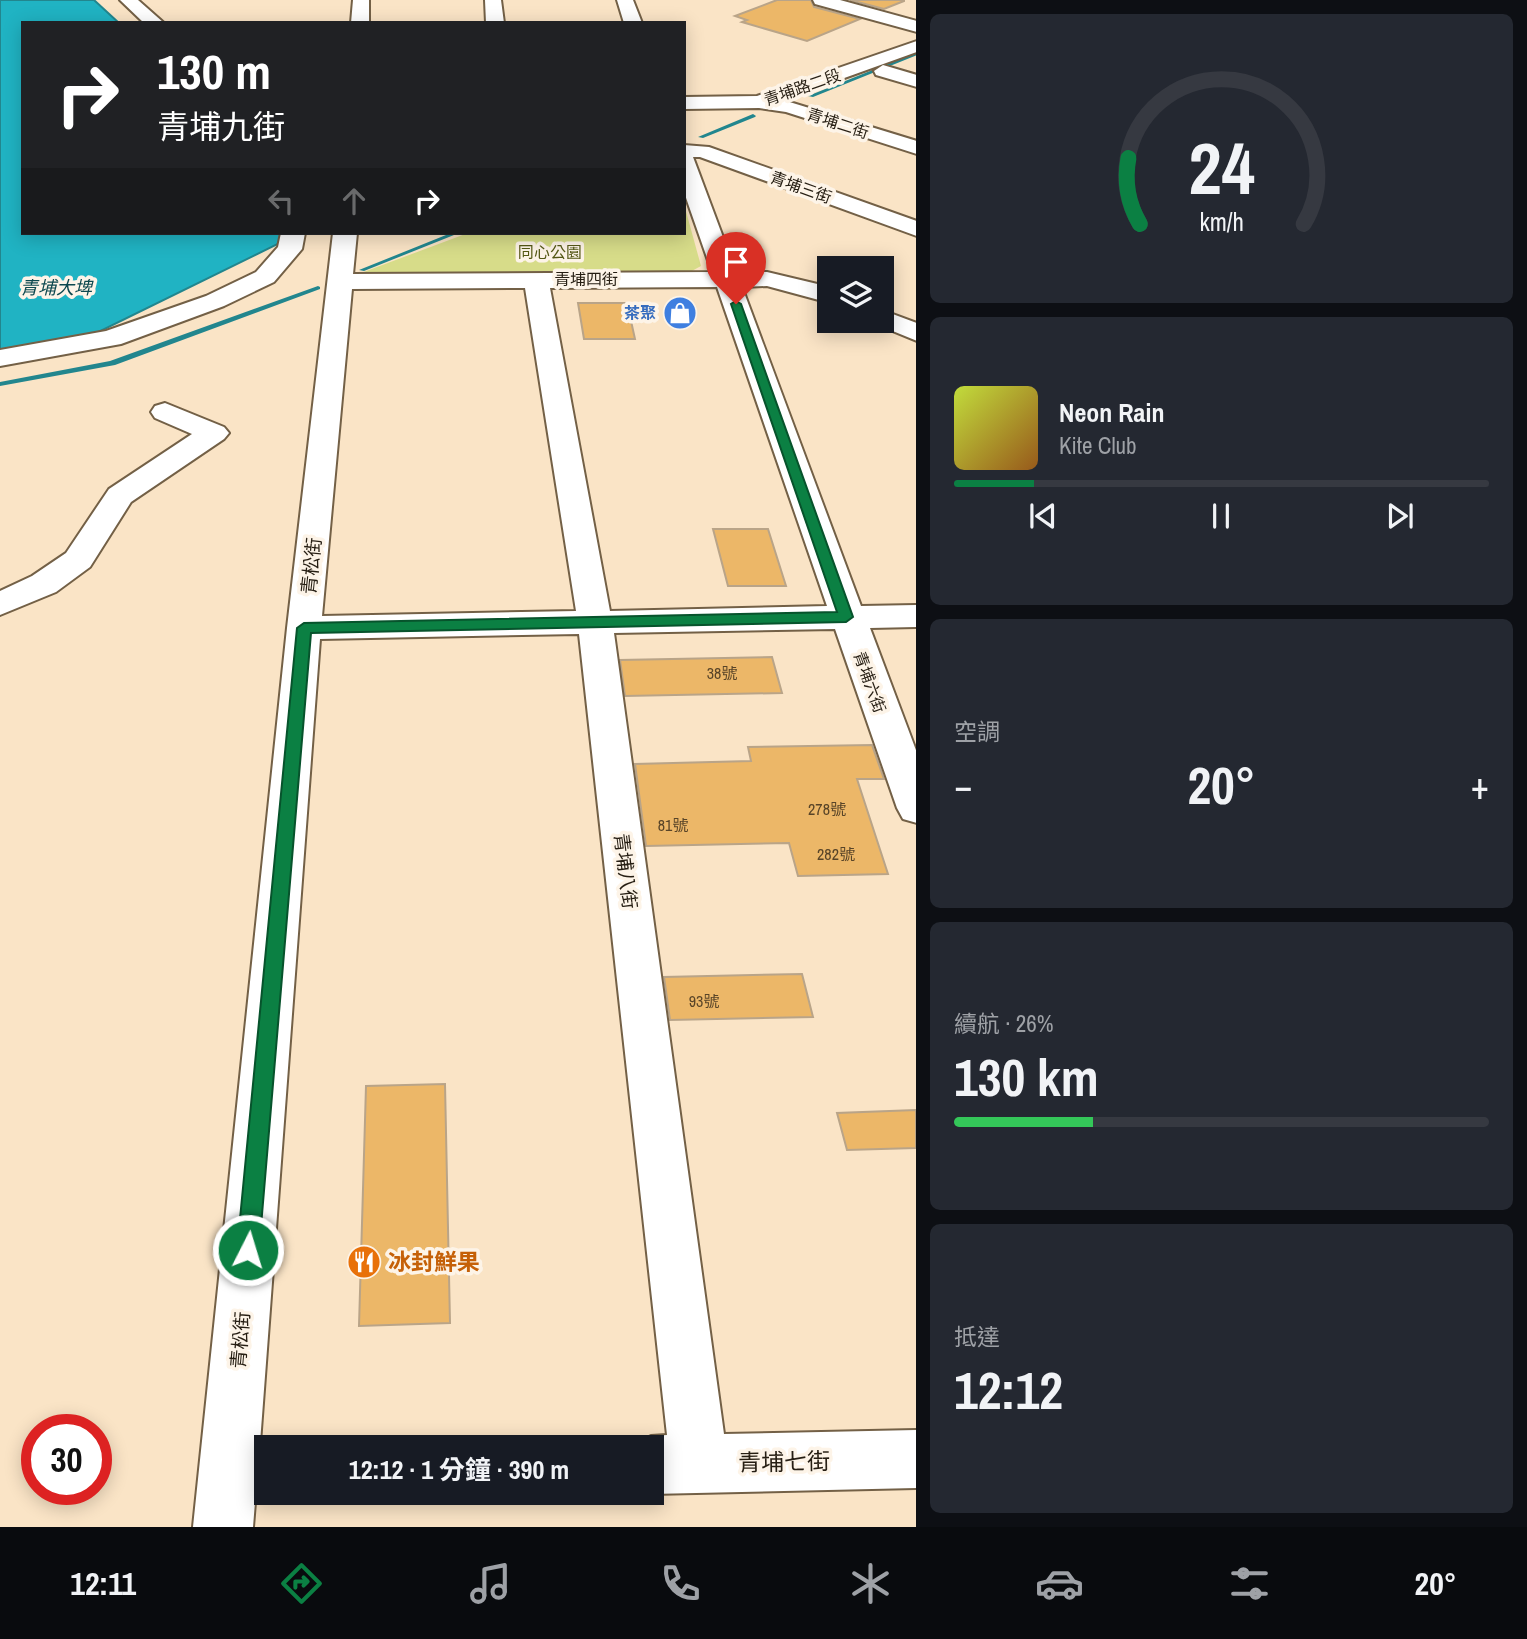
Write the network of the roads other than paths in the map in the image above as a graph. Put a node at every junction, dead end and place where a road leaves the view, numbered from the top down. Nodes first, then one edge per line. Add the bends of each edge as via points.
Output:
1 (128, 0) edge
2 (361, 0) edge
3 (493, 0) edge
4 (625, 0) edge
5 (821, 0) edge
6 (848, 0) edge
7 (916, 19) edge
8 (153, 21) edge
9 (360, 21) edge
10 (495, 21) edge
11 (632, 21) edge
12 (916, 27) edge
13 (916, 46) edge
14 (916, 59) edge
15 (883, 71) junction
16 (916, 81) edge
17 (759, 102) junction
18 (686, 103) edge
19 (789, 107) junction
20 (916, 148) edge
21 (686, 151) edge
22 (686, 165) edge
23 (916, 229) edge
24 (293, 235) edge
25 (345, 235) edge
26 (727, 278) junction
27 (537, 279) junction
28 (340, 282) junction
29 (817, 291) edge
30 (894, 323) edge
31 (916, 333) edge
32 (0, 358) edge
33 (165, 412) dead end
34 (0, 604) edge
35 (916, 616) edge
36 (846, 617) junction
37 (595, 624) junction
38 (304, 628) junction
39 (916, 808) edge
40 (916, 1459) edge
41 (675, 1465) edge
42 (239, 1491) edge

1 - 8 street
2 - 9 street
3 - 10 street
4 - 11 street
5 - 12 street
6 - 7 street
13 - 17 street, 青埔路二段
14 - 15 street, 青埔路二段
15 - 16 street
15 - 19 street, 青埔路二段
17 - 18 street, 青埔路二段
17 - 19 street, 青埔二街
19 - 20 street, 青埔二街
21 - 23 street, 青埔三街 via 702,151
22 - 26 street, 青埔六街
24 - 32 street via 290,248 265,277 215,301 112,338
25 - 28 street, 青松街
26 - 27 street, 青埔四街
26 - 29 street, 青埔四街 via 767,279
26 - 36 street, 青埔六街
27 - 28 street, 青埔四街
27 - 37 street, 青埔八街
28 - 38 street, 青松街
30 - 31 street
33 - 34 street via 214,433 120,496 78,560 44,584
35 - 36 street
36 - 37 street
36 - 39 street, 青埔六街
37 - 38 street
37 - 41 street, 青埔八街
38 - 42 street, 青松街
40 - 41 street, 青埔七街

